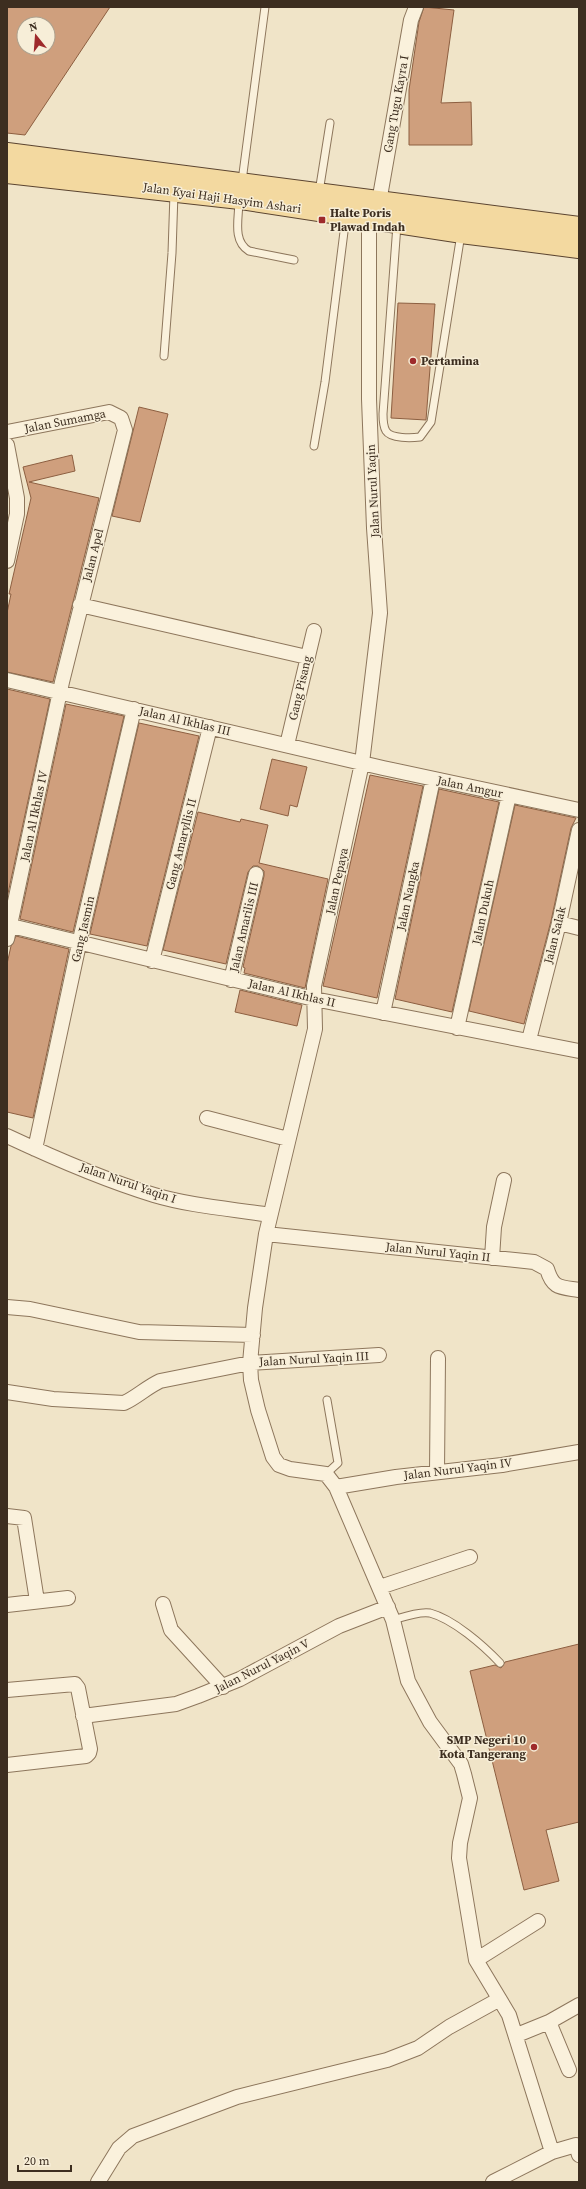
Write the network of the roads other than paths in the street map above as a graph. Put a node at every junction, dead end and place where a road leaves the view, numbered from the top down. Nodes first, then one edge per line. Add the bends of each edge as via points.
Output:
1 (265, 7) edge
2 (416, 7) edge
3 (330, 123) dead end
4 (7, 154) edge
5 (7, 172) edge
6 (174, 191) junction
7 (241, 191) junction
8 (319, 194) junction
9 (374, 210) junction
10 (346, 215) junction
11 (397, 222) junction
12 (461, 222) junction
13 (579, 228) edge
14 (579, 247) edge
15 (294, 260) dead end
16 (164, 356) dead end
17 (121, 418) joint
18 (7, 432) edge
19 (7, 445) edge
20 (314, 446) dead end
21 (7, 561) edge
22 (80, 605) junction
23 (314, 631) dead end
24 (307, 657) junction
25 (7, 680) edge
26 (60, 692) junction
27 (134, 709) junction
28 (210, 727) junction
29 (287, 745) junction
30 (362, 763) junction
31 (433, 779) junction
32 (508, 795) junction
33 (579, 810) edge
34 (579, 830) edge
35 (256, 874) dead end
36 (559, 923) junction
37 (579, 928) edge
38 (8, 930) edge
39 (79, 944) junction
40 (152, 961) junction
41 (231, 980) junction
42 (314, 999) junction
43 (383, 1013) junction
44 (457, 1028) junction
45 (528, 1040) junction
46 (579, 1051) edge
47 (208, 1118) dead end
48 (7, 1136) edge
49 (288, 1139) junction
50 (35, 1149) junction
51 (504, 1180) dead end
52 (270, 1215) junction
53 (266, 1234) junction
54 (492, 1258) junction
55 (579, 1290) edge
56 (7, 1306) edge
57 (252, 1335) junction
58 (378, 1355) dead end
59 (438, 1358) dead end
60 (250, 1363) junction
61 (7, 1392) edge
62 (327, 1400) dead end
63 (579, 1452) edge
64 (437, 1472) junction
65 (326, 1474) junction
66 (336, 1487) junction
67 (7, 1516) edge
68 (470, 1557) dead end
69 (380, 1587) junction
70 (68, 1598) dead end
71 (37, 1601) junction
72 (163, 1604) dead end
73 (7, 1605) edge
74 (391, 1613) junction
75 (500, 1662) dead end
76 (223, 1687) junction
77 (7, 1690) edge
78 (83, 1716) junction
79 (7, 1766) edge
80 (538, 1921) dead end
81 (476, 1960) junction
82 (498, 2000) junction
83 (579, 2005) edge
84 (549, 2022) junction
85 (517, 2035) junction
86 (569, 2070) dead end
87 (552, 2152) junction
88 (579, 2155) edge
89 (98, 2182) edge
90 (493, 2182) edge

1 - 7 lane
2 - 9 street, Gang Tugu Kayra I via 411,20
3 - 8 lane
4 - 7 main road, Jalan Kyai Haji Hasyim Ashari
5 - 6 main road, Jalan Kyai Haji Hasyim Ashari
6 - 7 main road, Jalan Kyai Haji Hasyim Ashari
6 - 16 lane
7 - 8 main road, Jalan Kyai Haji Hasyim Ashari
7 - 10 main road, Jalan Kyai Haji Hasyim Ashari
7 - 15 lane via 238,235 243,248
8 - 9 main road, Jalan Kyai Haji Hasyim Ashari
9 - 10 main road, Jalan Kyai Haji Hasyim Ashari
9 - 11 main road, Jalan Kyai Haji Hasyim Ashari
9 - 12 main road, Jalan Kyai Haji Hasyim Ashari
9 - 30 street, Jalan Nurul Yaqin via 369,398 380,612
10 - 20 lane via 325,382
11 - 12 main road, Jalan Kyai Haji Hasyim Ashari
11 - 12 lane via 383,414 386,431 390,434 420,437 431,422
12 - 13 main road, Jalan Kyai Haji Hasyim Ashari
12 - 14 main road, Jalan Kyai Haji Hasyim Ashari
17 - 18 street, Jalan Sumamga via 109,412
17 - 22 street, Jalan Apel via 125,430
19 - 21 street via 17,498
22 - 24 street
22 - 26 street, Jalan Apel
23 - 24 street, Gang Pisang
24 - 29 street, Gang Pisang
25 - 26 street, Jalan Al Ikhlas III
26 - 27 street, Jalan Al Ikhlas III
26 - 38 street, Jalan Al Ikhlas IV
27 - 28 street, Jalan Al Ikhlas III
27 - 39 street, Gang Jasmin
28 - 29 street, Jalan Al Ikhlas III
28 - 40 street, Gang Amaryllis II
29 - 30 street, Jalan Al Ikhlas III
30 - 31 street, Jalan Amgur
30 - 42 street, Jalan Pepaya via 314,986
31 - 32 street, Jalan Amgur
31 - 43 street, Jalan Nangka
32 - 33 street, Jalan Amgur
32 - 44 street, Jalan Dukuh
34 - 36 street, Jalan Salak
35 - 41 street, Jalan Amarilis III
36 - 37 street
36 - 45 street, Jalan Salak
38 - 39 street, Jalan Al Ikhlas II
39 - 40 street, Jalan Al Ikhlas II
39 - 50 street, Gang Jasmin
40 - 41 street, Jalan Al Ikhlas II
41 - 42 street, Jalan Al Ikhlas II
42 - 43 street, Jalan Al Ikhlas II
42 - 49 street, Jalan Pepaya via 315,1029
43 - 44 street, Jalan Al Ikhlas II
44 - 45 street, Jalan Al Ikhlas II
45 - 46 street, Jalan Al Ikhlas II
47 - 49 street
48 - 50 street, Jalan Nurul Yaqin I
49 - 52 street, Jalan Pepaya
50 - 52 street, Jalan Nurul Yaqin I via 154,1195
51 - 54 street via 494,1227
52 - 53 street, Jalan Pepaya
53 - 54 street, Jalan Nurul Yaqin II
53 - 57 street, Jalan Pepaya
54 - 55 street, Jalan Nurul Yaqin II via 534,1262 547,1269 555,1286
56 - 57 street via 139,1332
57 - 60 street, Jalan Pepaya
58 - 60 street, Jalan Nurul Yaqin III
59 - 64 street
60 - 61 street, Jalan Nurul Yaqin III via 160,1381 124,1403
60 - 65 street, Jalan Pepaya via 258,1410 273,1456 279,1464 290,1468
62 - 65 lane via 338,1463
63 - 64 street, Jalan Nurul Yaqin IV
64 - 66 street, Jalan Nurul Yaqin IV
65 - 66 street
66 - 69 street
67 - 71 street via 24,1518
68 - 69 street
69 - 74 street
70 - 71 street
71 - 73 street
72 - 76 street via 171,1630
74 - 75 lane via 428,1613 448,1620
74 - 76 street, Jalan Nurul Yaqin V via 340,1626
74 - 81 street via 408,1681 430,1722 461,1764 468,1786 469,1808 459,1858
76 - 78 street, Jalan Nurul Yaqin V via 176,1704
77 - 78 street via 75,1684
78 - 79 street via 90,1749 86,1756
80 - 81 street
81 - 82 street
82 - 85 street via 509,2016
82 - 89 street via 407,2053 236,2097 134,2136 119,2148
83 - 84 street
84 - 85 street
84 - 86 street
85 - 87 street
87 - 88 street via 576,2145
87 - 90 street

